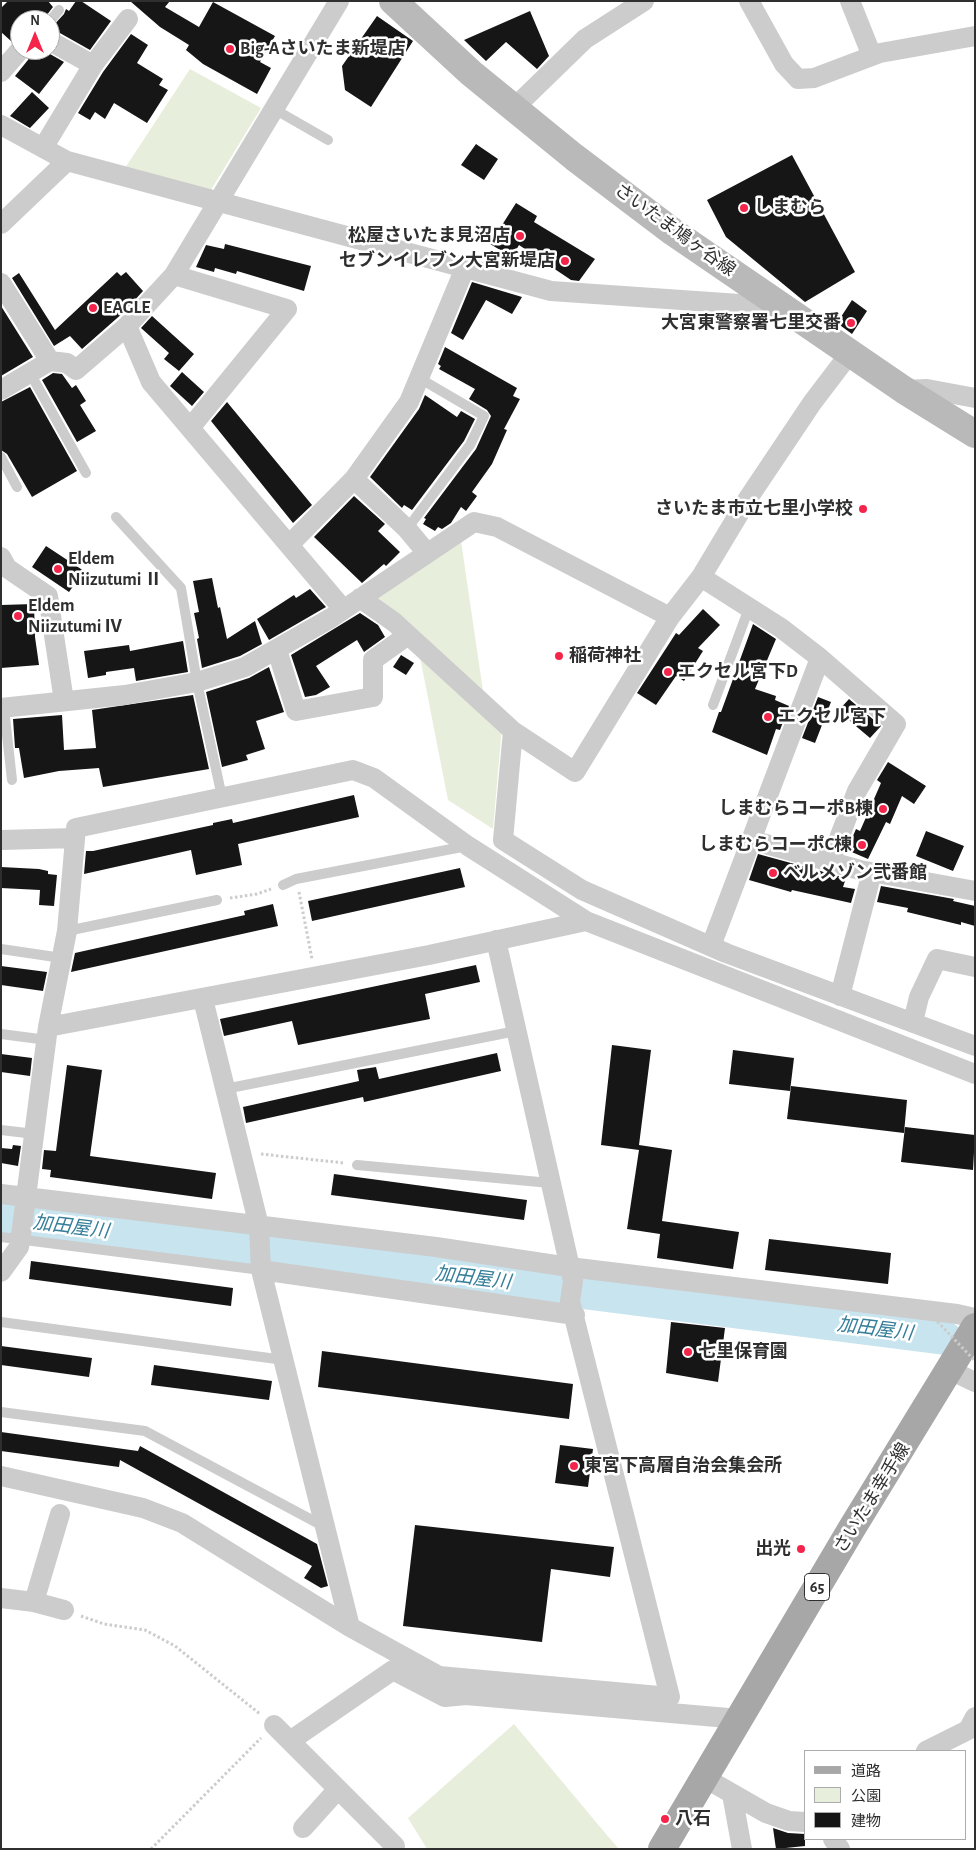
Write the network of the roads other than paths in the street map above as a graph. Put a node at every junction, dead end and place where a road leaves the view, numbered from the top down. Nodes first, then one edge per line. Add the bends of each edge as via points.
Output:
1 (339, 1) edge
2 (394, 1) edge
3 (644, 1) edge
4 (749, 1) edge
5 (850, 1) edge
6 (128, 19) dead end
7 (975, 36) edge
8 (60, 47) edge
9 (872, 56) junction
10 (11, 60) edge
11 (93, 65) junction
12 (1, 72) edge
13 (514, 108) junction
14 (274, 109) junction
15 (1, 125) edge
16 (328, 140) dead end
17 (42, 148) junction
18 (67, 161) junction
19 (218, 202) junction
20 (1, 224) edge
21 (465, 268) junction
22 (174, 275) junction
23 (1, 282) edge
24 (785, 308) junction
25 (127, 326) junction
26 (850, 354) junction
27 (50, 361) junction
28 (30, 373) junction
29 (419, 378) junction
30 (1, 390) edge
31 (904, 390) junction
32 (975, 398) edge
33 (190, 428) junction
34 (975, 434) edge
35 (1, 457) edge
36 (86, 473) dead end
37 (354, 479) junction
38 (17, 487) dead end
39 (116, 517) dead end
40 (407, 529) junction
41 (289, 545) junction
42 (427, 553) junction
43 (1, 557) edge
44 (701, 577) junction
45 (360, 598) junction
46 (749, 608) junction
47 (343, 610) junction
48 (670, 617) junction
49 (408, 635) junction
50 (276, 650) junction
51 (820, 658) junction
52 (196, 682) junction
53 (64, 701) junction
54 (713, 705) dead end
55 (3, 708) edge
56 (513, 731) junction
57 (12, 780) dead end
58 (222, 797) junction
59 (75, 838) junction
60 (1, 840) edge
61 (751, 840) junction
62 (468, 846) junction
63 (830, 862) junction
64 (872, 872) junction
65 (283, 885) road end
66 (975, 891) edge
67 (218, 900) road end
68 (586, 921) junction
69 (67, 931) junction
70 (496, 940) junction
71 (711, 946) junction
72 (1, 949) edge
73 (62, 958) junction
74 (975, 967) edge
75 (840, 996) junction
76 (203, 999) junction
77 (913, 1022) junction
78 (516, 1031) junction
79 (48, 1033) junction
80 (1, 1034) edge
81 (975, 1046) edge
82 (975, 1074) edge
83 (225, 1089) junction
84 (1, 1130) edge
85 (35, 1134) junction
86 (357, 1165) road end
87 (550, 1183) junction
88 (1, 1194) edge
89 (19, 1223) edge
90 (259, 1226) junction
91 (261, 1270) junction
92 (1, 1272) edge
93 (572, 1291) junction
94 (975, 1318) edge
95 (1, 1322) edge
96 (975, 1327) edge
97 (284, 1360) junction
98 (962, 1366) edge
99 (975, 1382) edge
100 (1, 1412) edge
101 (1, 1476) edge
102 (60, 1514) dead end
103 (325, 1527) junction
104 (1, 1598) edge
105 (34, 1602) junction
106 (64, 1610) road end
107 (350, 1627) junction
108 (465, 1687) junction
109 (975, 1717) edge
110 (739, 1720) junction
111 (274, 1725) road end
112 (290, 1741) junction
113 (928, 1750) edge
114 (705, 1778) junction
115 (338, 1789) junction
116 (732, 1794) junction
117 (804, 1822) edge
118 (302, 1828) dead end
119 (385, 1844) edge
120 (665, 1848) edge
121 (742, 1849) edge

1 - 14 street
2 - 13 main road, さいたま鳩ヶ谷線
3 - 13 street via 585,39
4 - 9 street via 784,64 798,79 814,78
5 - 9 street
6 - 11 street
7 - 9 street
8 - 11 street
10 - 12 street
11 - 17 street
13 - 24 main road, さいたま鳩ヶ谷線 via 673,232
14 - 16 lane
14 - 19 street
15 - 17 street
17 - 18 street
18 - 19 street
18 - 20 street
19 - 21 street
19 - 22 street
21 - 24 street via 551,291
21 - 29 street
22 - 25 street
22 - 33 street via 287,309
23 - 27 street
24 - 26 main road, さいたま鳩ヶ谷線
25 - 27 street via 76,370 67,363
25 - 33 street via 151,382
26 - 31 main road, さいたま鳩ヶ谷線
26 - 44 street via 812,403 749,497
27 - 28 street
28 - 30 street
28 - 36 lane
29 - 37 street via 409,402
29 - 40 lane via 484,416 470,445
31 - 32 street via 927,390
31 - 34 main road, さいたま鳩ヶ谷線
33 - 41 street
35 - 38 lane
37 - 40 street
37 - 41 street
39 - 52 lane via 181,588
40 - 42 street
41 - 47 street
42 - 45 street
42 - 48 street via 474,522 497,527
43 - 53 street via 7,568 48,596
44 - 46 street
44 - 48 street
45 - 47 street
45 - 49 street
46 - 51 street
46 - 54 lane
47 - 50 street
48 - 56 street via 575,772
49 - 50 street via 373,660 373,697 296,711
49 - 56 street
50 - 52 street via 246,667
51 - 61 street
51 - 63 street via 896,724 856,791
52 - 53 street via 125,695
52 - 58 lane
53 - 55 street
55 - 57 lane
56 - 71 street via 503,840 582,890
58 - 59 street via 76,828
58 - 62 street via 352,770 374,778
59 - 60 street
59 - 69 street
61 - 63 street
61 - 71 street
62 - 65 lane via 296,878
62 - 68 street
63 - 64 street
64 - 66 street
64 - 75 street
67 - 69 lane
68 - 70 street
68 - 82 street
69 - 73 street
70 - 76 street
70 - 78 street
71 - 75 street
72 - 73 lane
73 - 79 street
74 - 77 street via 937,959 919,997
75 - 77 street
76 - 79 street
76 - 83 street
77 - 81 street
78 - 83 lane
78 - 87 street
79 - 80 lane
79 - 85 street
83 - 90 street
84 - 85 lane
85 - 89 street
86 - 87 lane
87 - 93 street
88 - 89 street
89 - 90 street
89 - 91 lane
89 - 92 street via 19,1247
90 - 91 street
90 - 93 street via 436,1247
91 - 93 street
91 - 97 street
93 - 94 street via 948,1312
93 - 108 street via 670,1697
95 - 97 lane
96 - 98 main road, さいたま幸手線 / 65
97 - 103 street
98 - 99 street
98 - 110 main road, さいたま幸手線 / 65 via 852,1528
100 - 103 lane via 145,1431
101 - 107 street via 143,1508 182,1523
102 - 105 street
103 - 107 street
104 - 105 street
105 - 106 street
107 - 108 street
108 - 110 street
108 - 112 street via 445,1696 393,1670
109 - 113 street via 968,1730
110 - 114 main road, さいたま幸手線 / 65
111 - 112 street
112 - 115 street
114 - 116 street
114 - 120 main road, さいたま幸手線 / 65
115 - 118 street
115 - 119 street
116 - 117 street via 766,1813 789,1821
116 - 121 street

